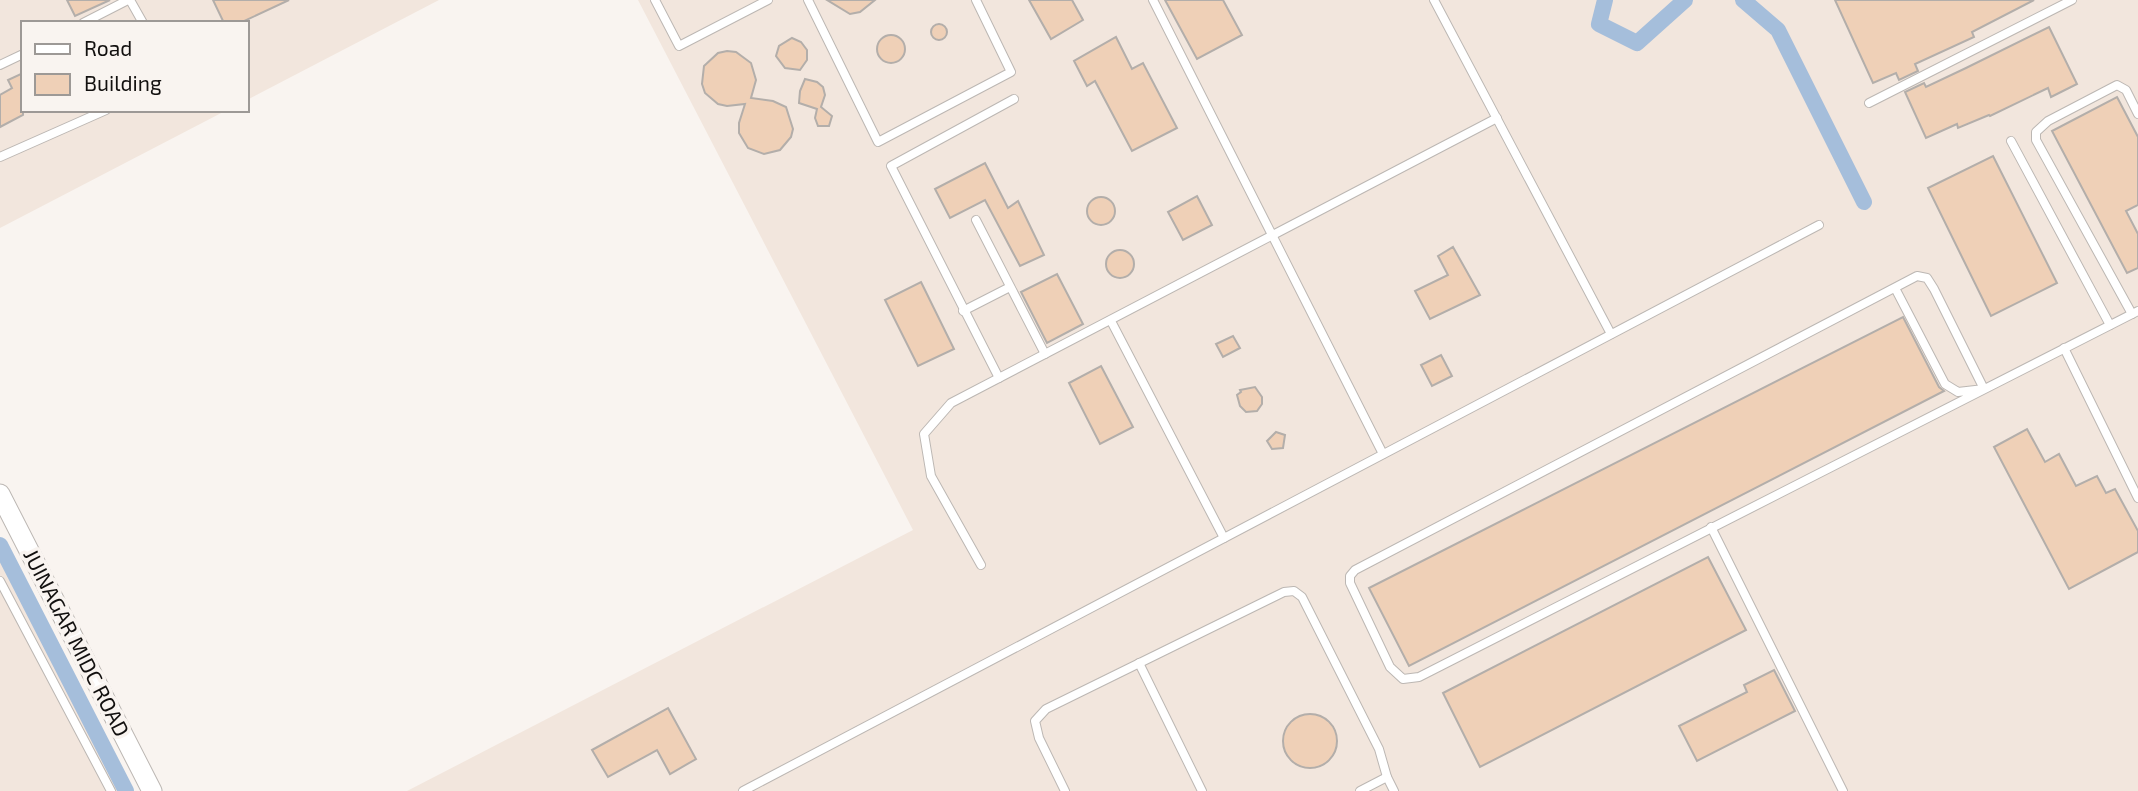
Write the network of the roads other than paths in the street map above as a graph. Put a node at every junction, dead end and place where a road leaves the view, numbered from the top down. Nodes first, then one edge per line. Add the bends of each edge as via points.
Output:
1 (129, 0) edge
2 (655, 0) edge
3 (768, 0) edge
4 (808, 0) edge
5 (976, 0) edge
6 (1153, 0) edge
7 (1434, 0) edge
8 (2072, 0) edge
9 (87, 21) edge
10 (142, 21) edge
11 (21, 55) edge
12 (0, 65) edge
13 (1014, 99) dead end
14 (1869, 103) dead end
15 (101, 112) edge
16 (2138, 114) edge
17 (1497, 118) junction
18 (2011, 141) dead end
19 (0, 157) edge
20 (976, 220) dead end
21 (1819, 225) dead end
22 (1272, 235) junction
23 (1010, 287) junction
24 (1895, 288) junction
25 (963, 311) junction
26 (2135, 313) edge
27 (1111, 321) junction
28 (2109, 325) junction
29 (1611, 334) junction
30 (2064, 348) junction
31 (1045, 354) junction
32 (999, 378) junction
33 (1984, 389) junction
34 (1383, 454) junction
35 (0, 494) edge
36 (2138, 498) edge
37 (1711, 527) junction
38 (1224, 538) junction
39 (981, 565) dead end
40 (0, 581) edge
41 (1139, 663) junction
42 (1387, 777) junction
43 (111, 791) edge
44 (152, 791) edge
45 (743, 791) edge
46 (1065, 791) edge
47 (1202, 791) edge
48 (1360, 791) edge
49 (1394, 791) edge
50 (1843, 791) edge

1 - 9 lane
1 - 10 lane
2 - 3 lane via 679,46
4 - 5 lane via 878,142 1011,72
6 - 22 lane
7 - 17 lane
8 - 14 lane
11 - 12 lane
13 - 25 lane via 891,166
15 - 19 lane
16 - 26 lane via 2126,90 2117,85 2036,132 2036,140
17 - 22 lane
17 - 29 lane
18 - 28 lane
20 - 23 lane
21 - 29 lane
22 - 27 lane
22 - 34 lane
23 - 25 lane
23 - 31 lane
24 - 33 lane via 1945,384 1958,392
24 - 33 lane via 1917,276 1927,278
24 - 37 lane via 1355,570 1350,583 1390,667 1403,679 1419,677
25 - 32 lane
26 - 28 lane
27 - 31 lane
27 - 38 lane
28 - 30 lane
29 - 34 lane
30 - 33 lane
30 - 36 lane
31 - 32 lane
32 - 39 lane via 951,403 924,434 931,476
33 - 37 lane
34 - 38 lane
35 - 44 street, JUINAGAR MIDC ROAD
37 - 50 lane
38 - 45 lane
40 - 43 lane
41 - 42 lane via 1294,591 1302,597 1379,749
41 - 46 lane via 1046,709 1035,721
41 - 47 lane
42 - 48 lane
42 - 49 lane

